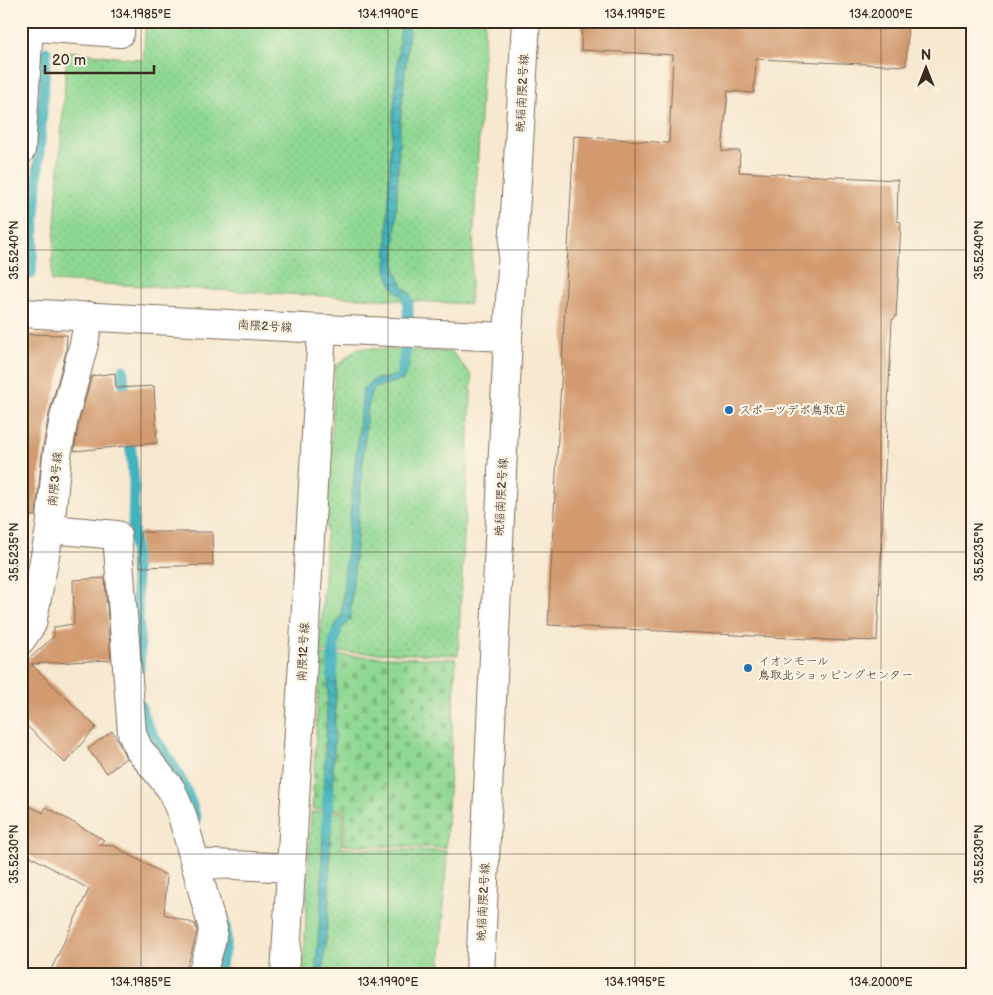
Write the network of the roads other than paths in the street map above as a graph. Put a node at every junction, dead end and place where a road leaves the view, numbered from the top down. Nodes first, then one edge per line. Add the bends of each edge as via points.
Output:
1 (121, 21) edge
2 (526, 21) edge
3 (25, 26) edge
4 (21, 150) edge
5 (21, 313) edge
6 (89, 316) junction
7 (322, 329) junction
8 (508, 337) junction
9 (50, 529) junction
10 (21, 640) edge
11 (195, 864) junction
12 (291, 868) junction
13 (202, 974) edge
14 (285, 974) edge
15 (480, 974) edge

1 - 3 street via 120,33
2 - 8 street, 晩稲南隈2号線
3 - 4 street
5 - 6 street, 南隈2号線
6 - 7 street, 南隈2号線
6 - 9 street, 南隈3号線 via 57,456
7 - 8 street, 南隈2号線
7 - 12 street, 南隈12号線
8 - 15 street, 晩稲南隈2号線
9 - 10 street, 南隈3号線 via 32,624
9 - 11 street via 118,535 132,733 138,748 171,789 182,815
11 - 12 street
11 - 13 street via 213,929
12 - 14 street, 南隈12号線

